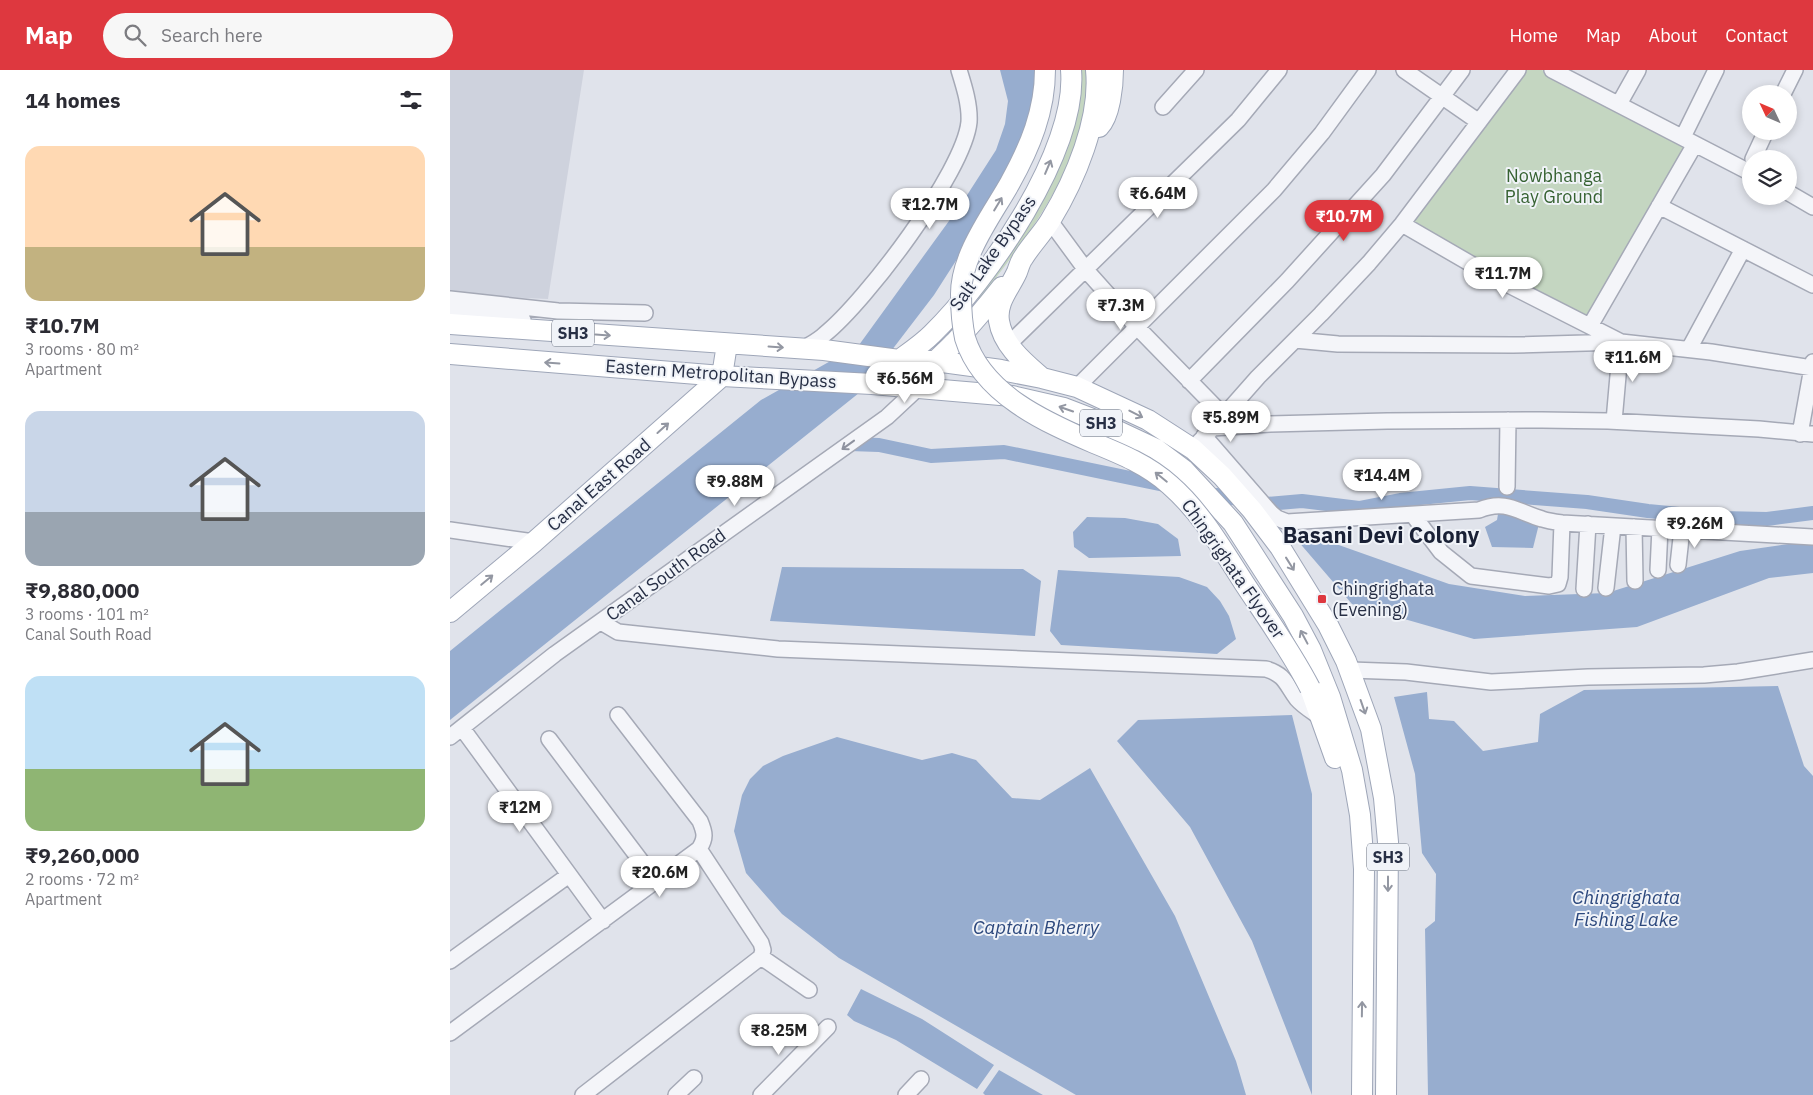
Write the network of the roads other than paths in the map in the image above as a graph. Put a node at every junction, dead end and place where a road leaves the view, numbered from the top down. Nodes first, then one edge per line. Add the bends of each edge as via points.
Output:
1 (959, 70) edge
2 (1045, 70) edge
3 (1071, 70) edge
4 (1096, 70) edge
5 (1112, 70) edge
6 (1196, 70) edge
7 (1279, 70) edge
8 (1368, 70) edge
9 (1404, 70) edge
10 (1462, 70) edge
11 (1518, 70) edge
12 (1552, 70) edge
13 (1638, 70) edge
14 (1716, 70) edge
15 (1794, 70) edge
16 (1788, 85) edge
17 (1442, 96) junction
18 (1619, 104) junction
19 (1163, 107) dead end
20 (1479, 122) junction
21 (1689, 140) junction
22 (1085, 142) junction
23 (1742, 162) edge
24 (1797, 197) edge
25 (1659, 206) junction
26 (1813, 206) edge
27 (1050, 221) junction
28 (1402, 224) junction
29 (1743, 249) junction
30 (1022, 258) junction
31 (1086, 270) junction
32 (1813, 285) edge
33 (450, 299) edge
34 (450, 311) edge
35 (645, 313) dead end
36 (450, 324) edge
37 (1136, 326) junction
38 (1590, 326) junction
39 (546, 331) junction
40 (1294, 340) junction
41 (1621, 342) junction
42 (727, 344) junction
43 (1010, 344) junction
44 (803, 349) junction
45 (1689, 350) junction
46 (450, 354) edge
47 (891, 359) junction
48 (935, 361) junction
49 (1813, 366) edge
50 (722, 376) junction
51 (1042, 378) junction
52 (1189, 381) junction
53 (894, 386) junction
54 (1078, 387) junction
55 (917, 389) junction
56 (1223, 415) junction
57 (887, 416) junction
58 (1508, 420) junction
59 (1614, 421) junction
60 (1807, 434) edge
61 (1203, 438) junction
62 (1228, 473) junction
63 (1507, 486) dead end
64 (1413, 514) junction
65 (1562, 523) junction
66 (1588, 524) junction
67 (1613, 526) junction
68 (1634, 527) junction
69 (1660, 528) junction
70 (1682, 530) junction
71 (452, 532) edge
72 (1813, 537) edge
73 (534, 542) junction
74 (1678, 565) dead end
75 (1658, 570) dead end
76 (1634, 580) dead end
77 (1606, 588) dead end
78 (1584, 589) dead end
79 (450, 612) edge
80 (601, 622) junction
81 (1813, 660) edge
82 (1348, 666) junction
83 (1317, 685) junction
84 (618, 715) dead end
85 (1320, 717) junction
86 (456, 732) edge
87 (549, 739) dead end
88 (1362, 843) junction
89 (699, 849) junction
90 (569, 876) junction
91 (656, 881) junction
92 (603, 921) junction
93 (761, 957) junction
94 (450, 961) edge
95 (809, 990) dead end
96 (828, 1027) dead end
97 (450, 1034) edge
98 (694, 1078) dead end
99 (921, 1080) dead end
100 (583, 1095) edge
101 (676, 1095) edge
102 (761, 1095) edge
103 (906, 1095) edge
104 (1362, 1095) edge
105 (1386, 1095) edge

1 - 44 street via 969,122 966,137 949,174 864,294 826,334
83 -> 2 main road, Chingrighata Flyover, bridge via 1187,501 1156,472 1051,423 1014,401 988,377 972,353 963,325 960,293 964,272 982,229 1025,155 1045,90
47 -> 3 main road, Salt Lake Bypass via 930,336 944,322 980,278 1021,218 1058,143 1066,118
4 - 22 main road, Salt Lake Bypass via 1094,103
5 - 22 main road, Salt Lake Bypass via 1113,83 1105,121
6 - 19 street
7 - 31 street via 1238,120
8 - 37 street via 1322,133 1274,190
9 - 17 street
10 - 17 street
11 - 20 street
12 - 18 street
13 - 18 street
14 - 21 street
15 - 16 street
17 - 20 street
17 - 52 street via 1357,205
18 - 21 street
20 - 28 street
21 - 23 street
21 - 25 street
22 - 27 main road, Salt Lake Bypass via 1069,185
24 - 26 street
25 - 29 street
25 - 38 street
27 - 30 main road, Salt Lake Bypass
27 - 31 street
28 - 38 street via 1497,279
28 - 40 street
29 - 32 street
29 - 45 street
30 - 43 main road, Salt Lake Bypass via 1000,307 999,321
30 - 48 main road via 977,318
31 - 37 street
31 - 43 street
33 - 35 street via 558,311
34 - 39 street via 536,322
36 - 39 main road, Eastern Metropolitan Bypass / SH3
37 - 52 street
37 - 54 street
38 - 41 street
39 -> 42 main road, Eastern Metropolitan Bypass / SH3
40 - 41 street via 1338,344
40 - 56 street
41 - 45 street
41 - 59 street
42 -> 44 main road, Eastern Metropolitan Bypass / SH3
42 - 50 main road
43 - 51 main road, Salt Lake Bypass via 1017,356
44 - 47 main road, Eastern Metropolitan Bypass / SH3
45 - 49 street
50 -> 46 main road, Eastern Metropolitan Bypass / SH3
47 - 48 main road, Eastern Metropolitan Bypass / SH3
47 - 53 main road
48 - 51 main road, Eastern Metropolitan Bypass / SH3
48 - 55 main road
49 - 60 street
50 - 53 main road, Eastern Metropolitan Bypass / SH3
73 -> 50 main road, Canal East Road
51 - 54 main road, Eastern Metropolitan Bypass / SH3
52 - 56 street
53 - 55 main road, Eastern Metropolitan Bypass / SH3
53 - 57 street
54 -> 61 main road, Eastern Metropolitan Bypass / SH3 via 1148,420
55 - 57 street, Canal South Road
83 -> 55 main road, Eastern Metropolitan Bypass / SH3 via 1311,650 1293,616 1233,524 1197,483 1156,449 1064,408 1012,396
56 - 61 street
57 -> 80 street, Canal South Road
58 - 59 street
58 - 61 street via 1270,424
58 - 63 street
59 - 60 street
61 - 62 main road, Eastern Metropolitan Bypass / SH3
62 - 64 street via 1271,514 1287,522
62 -> 82 main road, Eastern Metropolitan Bypass / SH3 via 1280,547 1328,625
64 - 65 street via 1506,506
64 - 65 street via 1447,559 1470,576 1549,586 1558,584 1560,577
65 - 66 street
66 - 67 street
66 - 78 street
67 - 68 street
67 - 77 street
68 - 69 street
68 - 76 street
69 - 70 street
69 - 75 street
70 - 72 street
70 - 74 street
71 - 73 street
79 -> 73 main road, Canal East Road
80 - 85 street via 618,632 778,649 1266,669 1277,672 1298,700
80 - 86 street, Canal South Road
81 - 82 street via 1704,675 1491,682
82 -> 105 main road, Eastern Metropolitan Bypass / SH3 via 1370,728 1384,798 1388,842
83 - 85 main road, Eastern Metropolitan Bypass
83 - 88 main road, Eastern Metropolitan Bypass / SH3 via 1352,770
84 - 89 street via 700,821 705,833
85 - 88 main road, Eastern Metropolitan Bypass via 1342,780 1347,809
86 - 90 street
87 - 91 street
104 -> 88 main road, Eastern Metropolitan Bypass / SH3
89 - 91 street
89 - 93 street via 761,943
90 - 92 street
90 - 94 street
91 - 92 street
92 - 97 street
93 - 95 street
93 - 100 street
96 - 102 street
98 - 101 street
99 - 103 street

